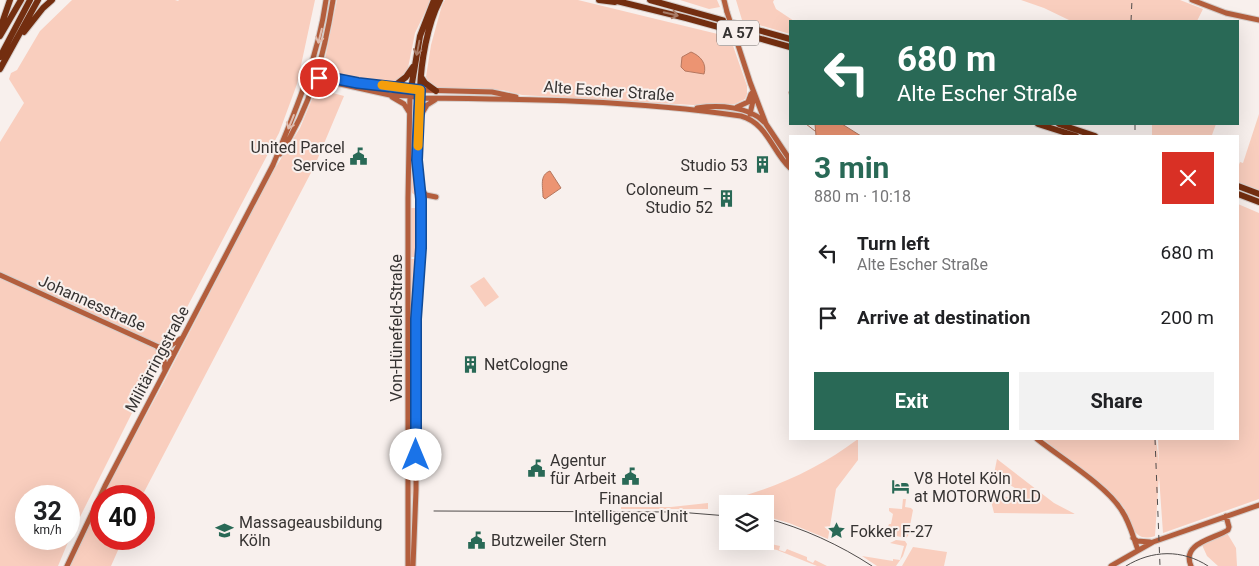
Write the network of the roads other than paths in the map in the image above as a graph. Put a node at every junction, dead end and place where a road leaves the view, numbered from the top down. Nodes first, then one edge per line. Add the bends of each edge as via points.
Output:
1 (10, 0) edge
2 (21, 0) edge
3 (30, 0) edge
4 (38, 0) edge
5 (52, 0) edge
6 (326, 0) edge
7 (333, 0) edge
8 (434, 0) edge
9 (440, 0) edge
10 (599, 0) edge
11 (613, 0) edge
12 (650, 0) edge
13 (724, 0) edge
14 (1192, 0) edge
15 (621, 2) junction
16 (1259, 20) edge
17 (0, 29) edge
18 (0, 36) edge
19 (789, 39) edge
20 (789, 48) edge
21 (2, 58) edge
22 (322, 60) junction
23 (312, 61) junction
24 (414, 66) junction
25 (0, 69) edge
26 (317, 75) junction
27 (308, 76) junction
28 (421, 76) junction
29 (339, 80) junction
30 (750, 82) junction
31 (331, 83) junction
32 (392, 87) junction
33 (420, 90) junction
34 (752, 91) junction
35 (310, 92) junction
36 (411, 92) junction
37 (390, 95) junction
38 (437, 95) junction
39 (420, 98) junction
40 (757, 102) junction
41 (732, 108) junction
42 (688, 109) junction
43 (409, 113) junction
44 (750, 114) junction
45 (419, 123) junction
46 (766, 124) junction
47 (1041, 125) edge
48 (1062, 125) edge
49 (1073, 135) edge
50 (1092, 135) edge
51 (789, 162) edge
52 (273, 165) junction
53 (789, 165) edge
54 (1239, 186) edge
55 (419, 187) junction
56 (1239, 194) edge
57 (1259, 194) edge
58 (436, 197) dead end
59 (1259, 202) edge
60 (0, 275) edge
61 (183, 337) junction
62 (158, 347) junction
63 (174, 354) junction
64 (165, 372) junction
65 (1038, 440) edge
66 (1259, 505) edge
67 (1226, 516) junction
68 (1133, 538) junction
69 (1153, 542) junction
70 (1138, 550) junction
71 (66, 566) edge
72 (408, 566) edge
73 (413, 566) edge
74 (1111, 566) edge
75 (1191, 566) edge

1 - 17 highway
2 - 18 highway
3 - 21 highway
4 - 21 highway
5 - 21 highway
6 -> 23 street, Militärringstraße
7 - 22 street, Militärringstraße
8 -> 24 highway via 422,30
9 - 28 highway
10 - 15 highway, A 57
11 - 15 highway, A 57
12 - 19 highway, A 57
13 - 30 street, bridge
14 - 16 street via 1226,13
15 -> 20 highway, A 57
21 - 25 highway
22 - 26 street, Militärringstraße
22 - 29 street via 326,70
23 - 26 street
23 - 27 street, Militärringstraße
24 - 32 highway
24 - 36 highway
26 - 27 street
26 - 29 street, Alte Escher Straße
26 - 31 street, Alte Escher Straße
26 - 35 street, Militärringstraße
27 -> 52 street, Militärringstraße
28 - 33 highway
28 - 38 highway
29 - 32 street, Alte Escher Straße
30 - 34 street
30 - 40 street
31 - 35 street via 322,84
31 - 37 street, Alte Escher Straße
32 - 36 street, Alte Escher Straße
33 - 36 street, Alte Escher Straße
33 - 38 street, Alte Escher Straße
33 - 39 street, Von-Hünefeld-Straße
34 - 41 street via 746,103
34 - 44 street
35 - 52 street, Militärringstraße via 294,132
36 - 37 street, Alte Escher Straße
36 - 39 street, Alte Escher Straße
36 - 43 street, Von-Hünefeld-Straße
37 - 43 street via 404,104
38 - 39 street, Alte Escher Straße
38 - 42 street, Alte Escher Straße via 492,92 529,99
38 - 45 street via 425,107
39 - 45 street, Von-Hünefeld-Straße
40 - 44 street
40 - 46 street
41 - 42 street, Alte Escher Straße
41 - 44 street, Alte Escher Straße
42 - 44 street, Alte Escher Straße
43 - 72 street, Von-Hünefeld-Straße
44 - 46 street
44 - 53 street
45 - 55 street, Von-Hünefeld-Straße
46 - 51 street
47 - 49 highway
48 - 50 highway
52 - 61 street, Militärringstraße
54 - 57 highway
55 - 58 street via 426,195
55 - 73 street, Von-Hünefeld-Straße via 421,248 416,319
56 - 59 highway
60 - 62 street, Johannesstraße
61 - 62 street via 170,346
61 - 63 street, Militärringstraße
62 - 63 street, Johannesstraße
62 - 64 street
63 - 64 street, Militärringstraße
64 - 71 street, Militärringstraße
65 - 68 street via 1116,502 1126,516
66 - 67 street
67 - 69 street
67 - 75 street via 1228,530 1196,545 1190,551
68 - 69 street
68 - 70 street
69 - 70 street
70 - 74 street

